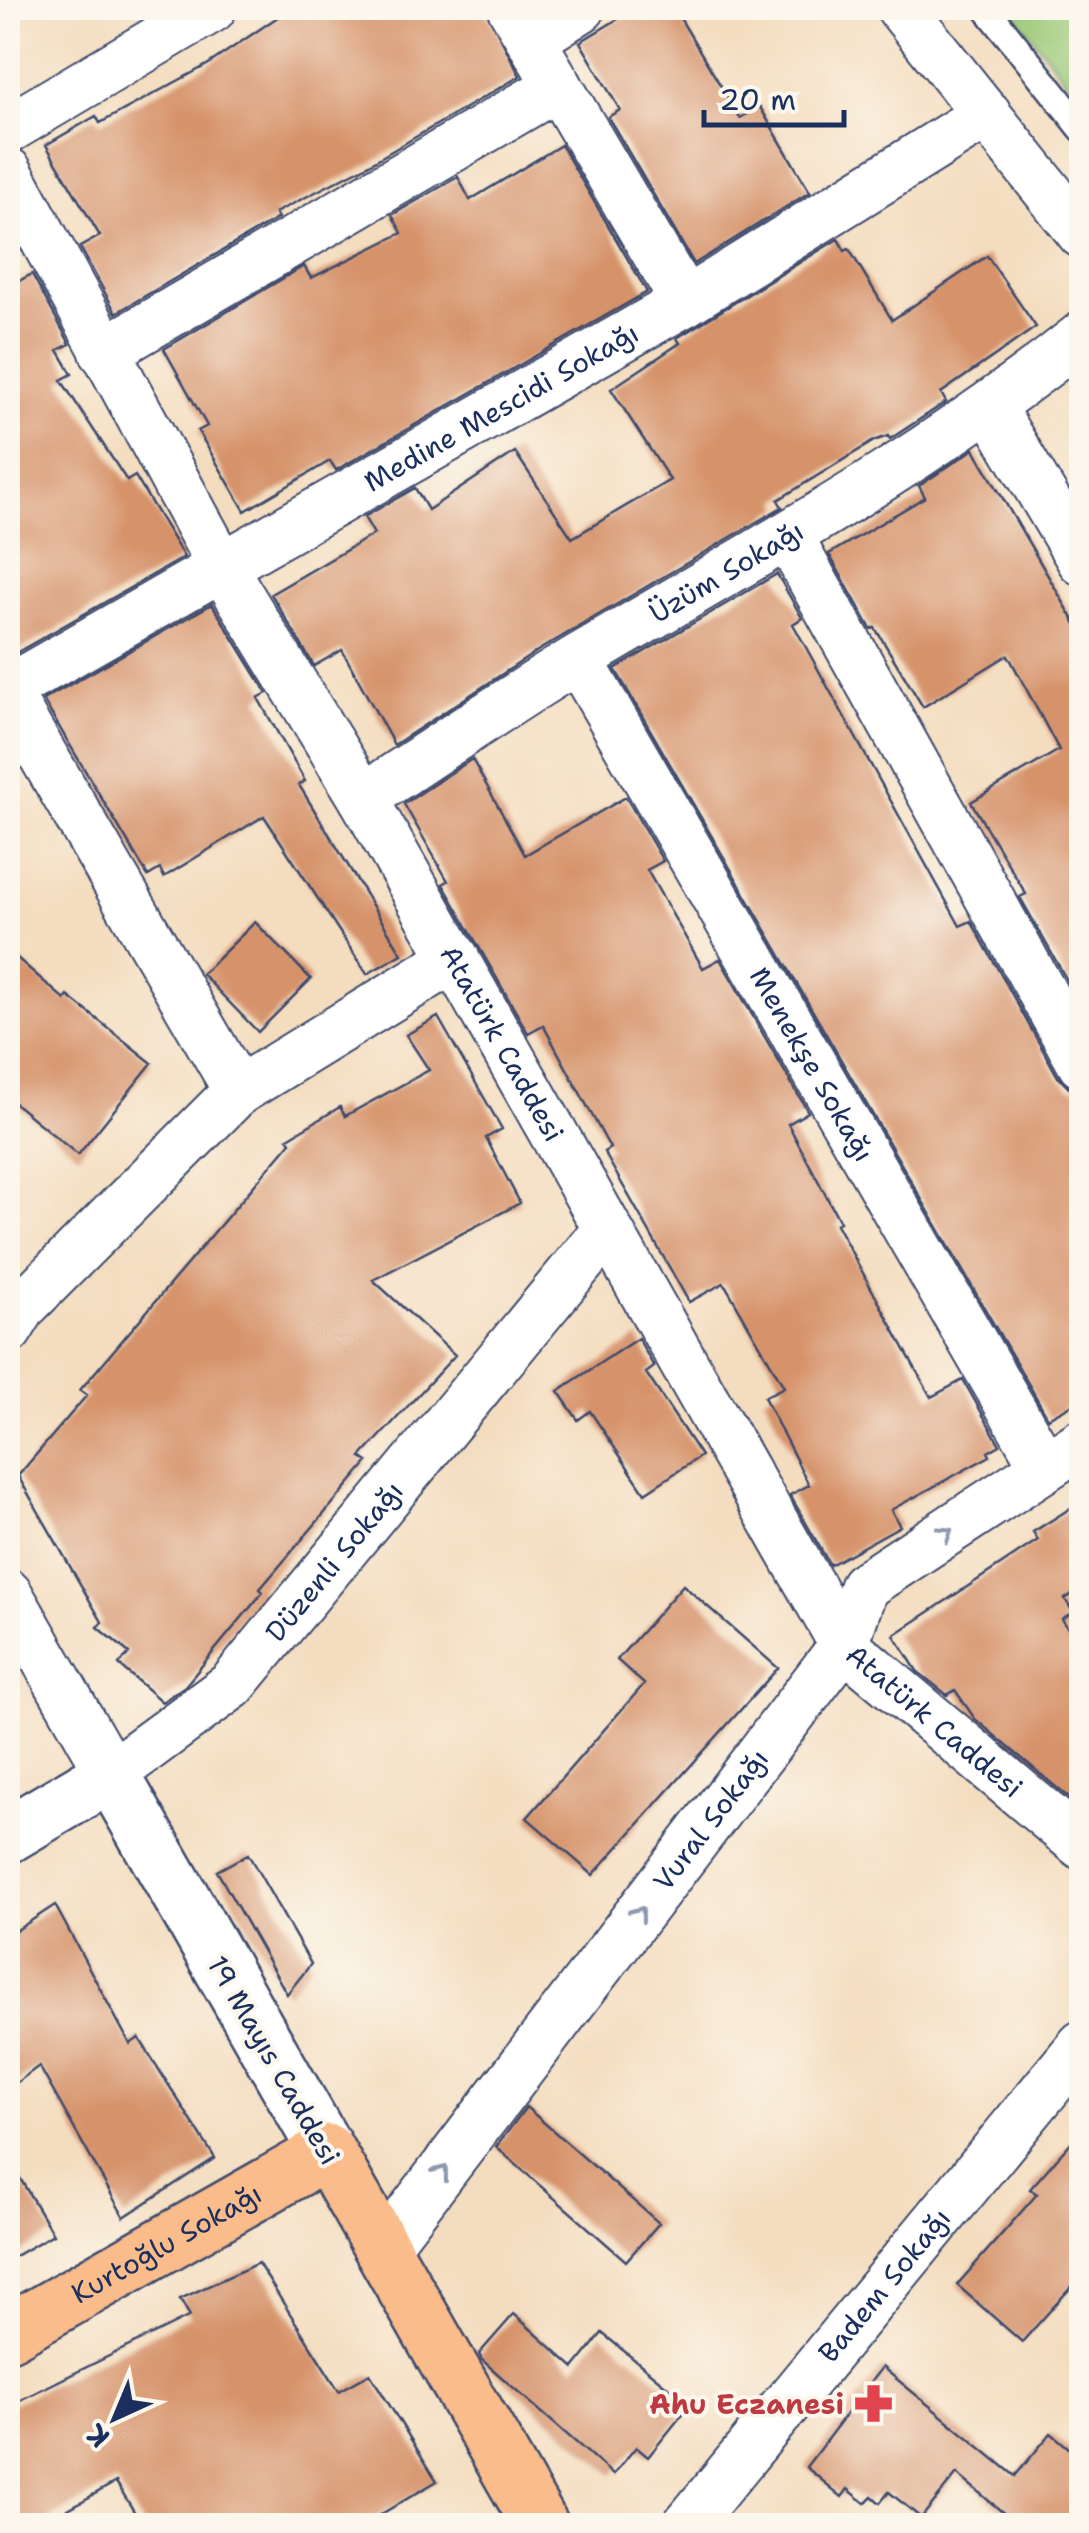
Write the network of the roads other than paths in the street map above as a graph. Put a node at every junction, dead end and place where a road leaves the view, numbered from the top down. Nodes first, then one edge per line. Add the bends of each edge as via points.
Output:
1 (212, 8) edge
2 (581, 8) edge
3 (901, 8) edge
4 (986, 8) edge
5 (522, 24) edge
6 (558, 86) junction
7 (988, 114) junction
8 (1082, 128) edge
9 (8, 129) edge
10 (8, 172) edge
11 (1082, 234) edge
12 (685, 302) junction
13 (1082, 336) edge
14 (104, 352) junction
15 (991, 408) junction
16 (788, 538) junction
17 (1082, 561) edge
18 (222, 567) junction
19 (578, 659) junction
20 (8, 692) edge
21 (364, 798) junction
22 (455, 958) junction
23 (1082, 1064) edge
24 (238, 1091) junction
25 (607, 1230) junction
26 (8, 1330) edge
27 (1064, 1455) edge
28 (8, 1594) edge
29 (844, 1645) junction
30 (111, 1774) junction
31 (8, 1835) edge
32 (1082, 1845) edge
33 (1082, 2045) edge
34 (327, 2152) junction
35 (383, 2250) junction
36 (8, 2333) edge
37 (541, 2526) edge
38 (686, 2526) edge

1 - 9 street
2 - 5 street
3 - 7 street
4 - 8 lane
5 - 6 street
6 - 12 street
6 - 14 street
7 - 11 street
7 - 12 street, Medine Mescidi Sokağı
10 - 14 street, Atatürk Caddesi
12 - 18 street, Medine Mescidi Sokağı
13 - 15 street, Üzüm Sokağı
14 - 18 street, Atatürk Caddesi
15 - 16 street, Üzüm Sokağı
15 - 17 street
16 - 19 street, Üzüm Sokağı
16 - 23 street
18 - 20 street, Medine Mescidi Sokağı
18 - 21 street, Atatürk Caddesi
19 - 21 street, Üzüm Sokağı
19 - 27 street, Menekşe Sokağı
20 - 24 street
21 - 22 street, Atatürk Caddesi
22 - 24 street
22 - 25 street, Atatürk Caddesi
24 - 26 street via 23,1306
25 - 29 street, Atatürk Caddesi
25 - 30 street, Düzenli Sokağı via 232,1684
29 -> 27 street, Vural Sokağı via 864,1586
28 - 30 street, 19 Mayıs Caddesi
29 - 32 street, Atatürk Caddesi
35 -> 29 street, Vural Sokağı
30 - 31 street, Düzenli Sokağı
30 - 34 street, 19 Mayıs Caddesi
33 - 38 street, Badem Sokağı
34 - 35 main road, 19 Mayıs Caddesi
34 - 36 main road, Kurtoğlu Sokağı
35 - 37 main road, 19 Mayıs Caddesi

